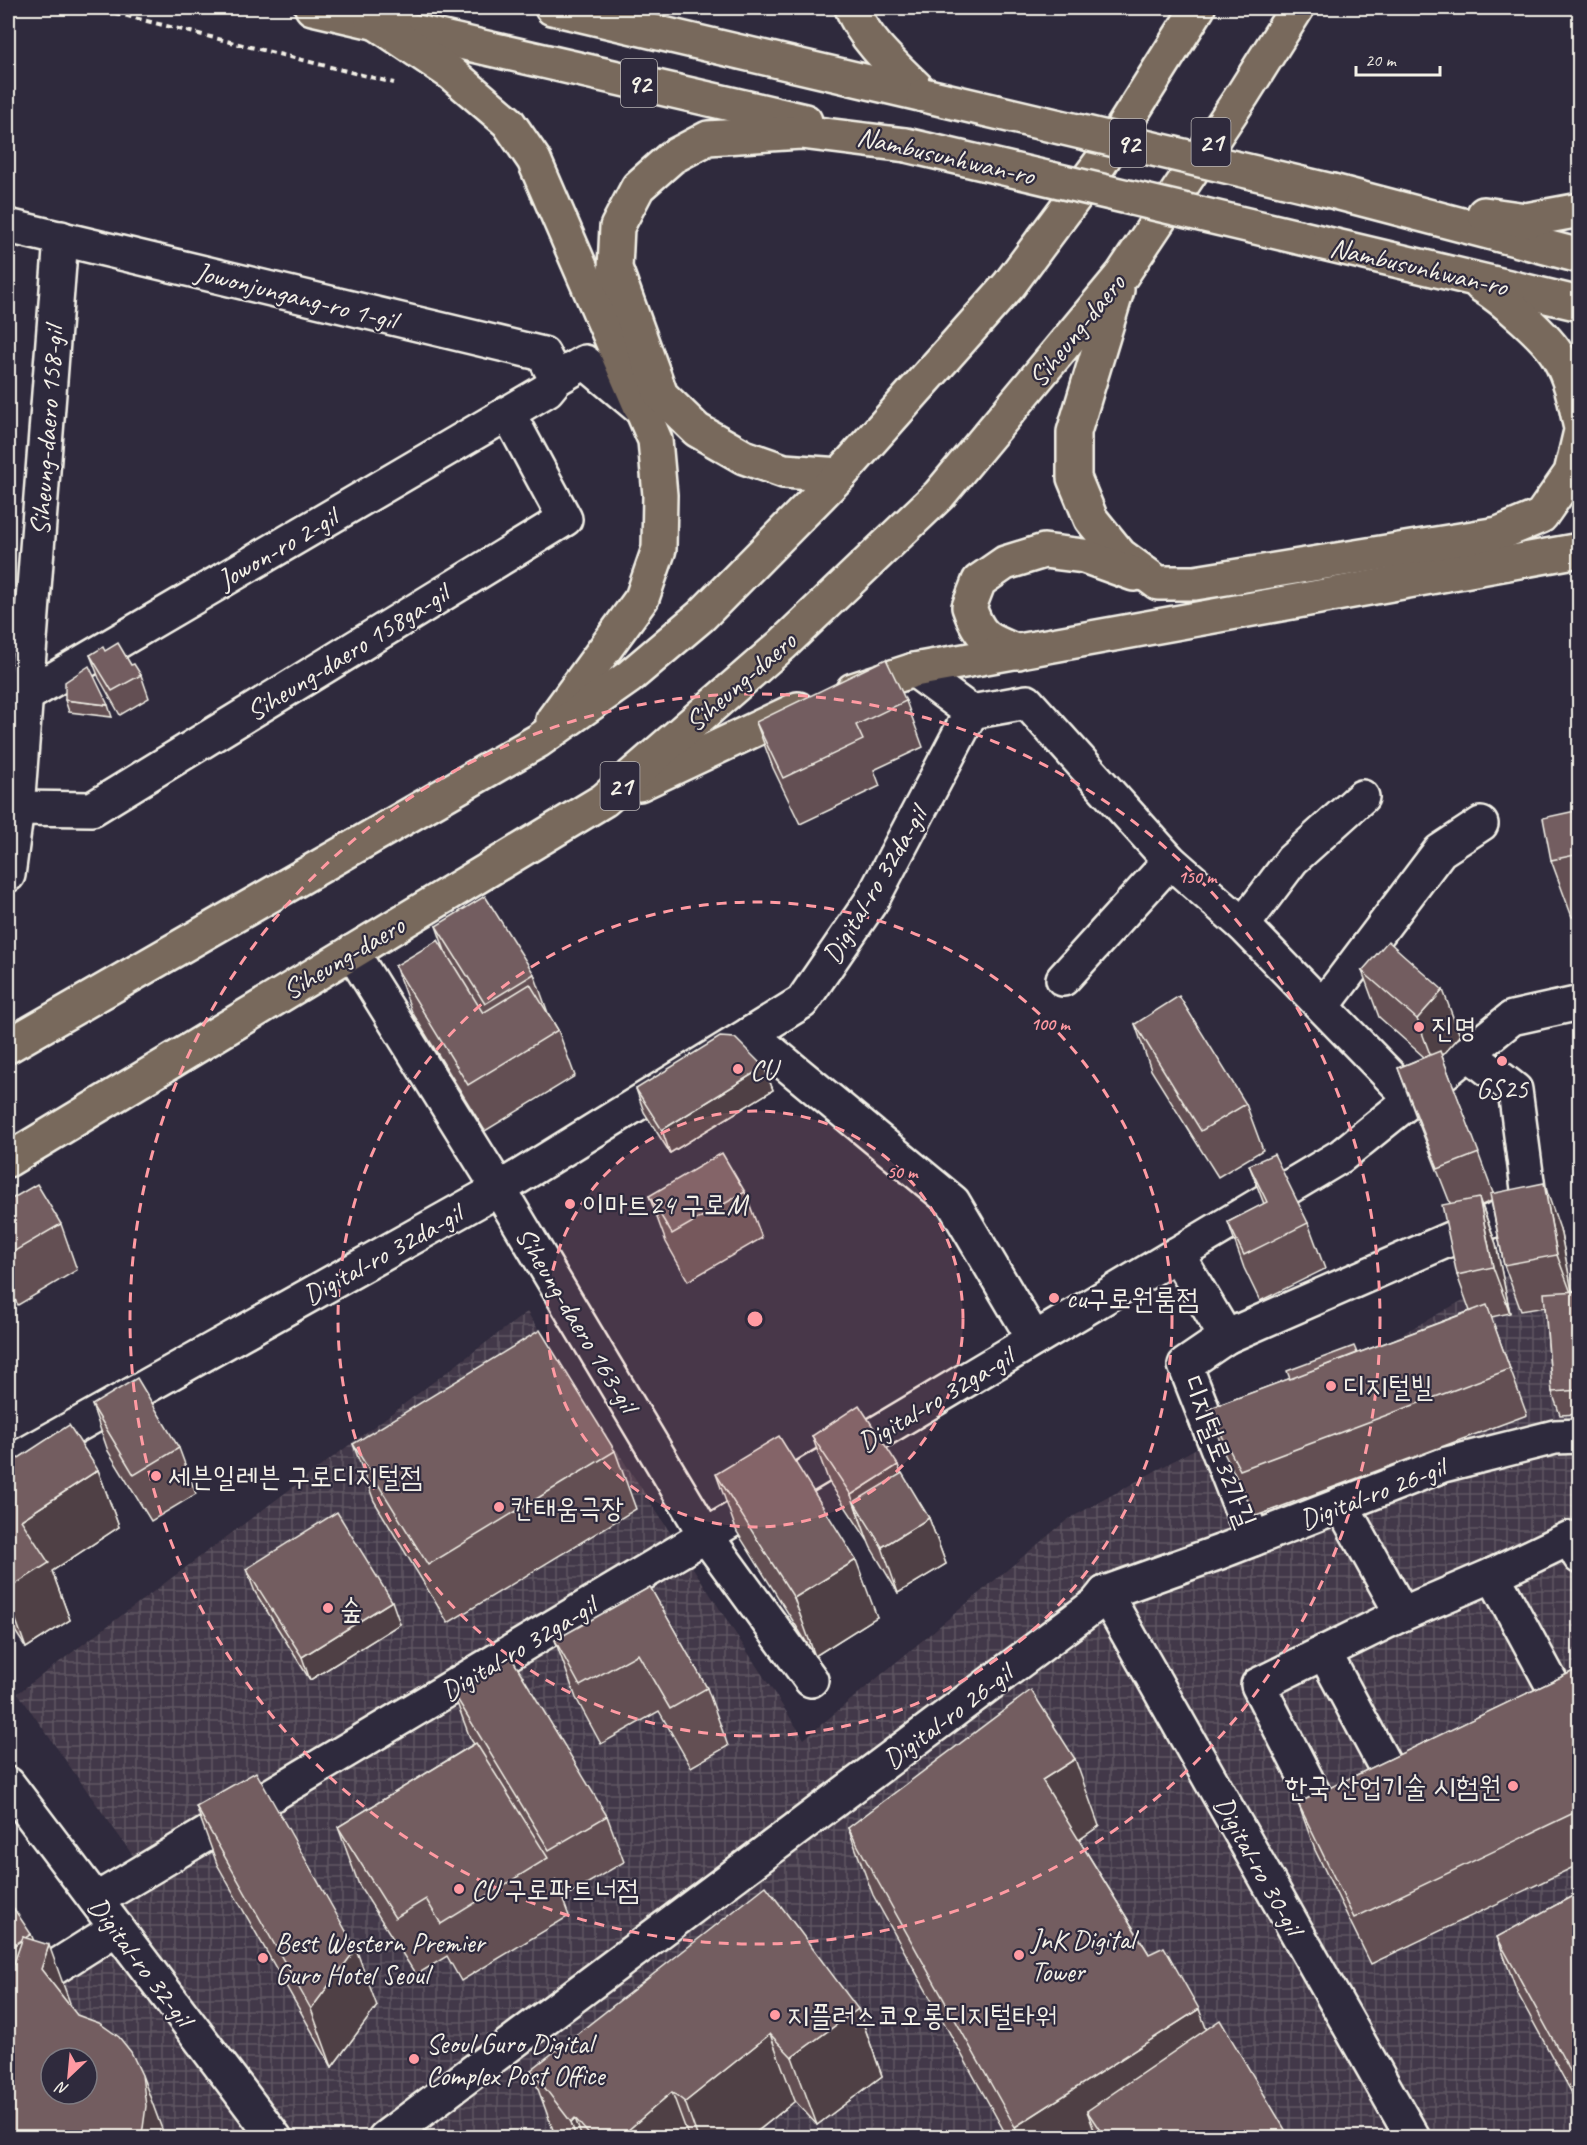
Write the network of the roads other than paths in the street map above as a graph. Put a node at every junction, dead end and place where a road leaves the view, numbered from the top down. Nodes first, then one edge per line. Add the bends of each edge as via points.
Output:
1 (312, 8) edge
2 (552, 8) edge
3 (852, 8) edge
4 (1192, 8) edge
5 (1198, 8) edge
6 (1297, 8) edge
7 (372, 20) junction
8 (1179, 40) junction
9 (924, 95) junction
10 (906, 145) junction
11 (1332, 191) junction
12 (1580, 210) edge
13 (8, 226) edge
14 (61, 238) junction
15 (1580, 256) edge
16 (1122, 274) junction
17 (1470, 277) junction
18 (1580, 304) edge
19 (551, 384) junction
20 (642, 410) junction
21 (508, 413) junction
22 (1580, 424) edge
23 (1580, 435) edge
24 (840, 475) junction
25 (1580, 550) edge
26 (1158, 583) junction
27 (1018, 652) junction
28 (914, 670) junction
29 (17, 700) edge
30 (971, 712) junction
31 (538, 741) junction
32 (1362, 797) dead end
33 (604, 800) junction
34 (17, 808) junction
35 (1481, 824) dead end
36 (1170, 861) junction
37 (8, 875) edge
38 (1243, 925) junction
39 (352, 952) junction
40 (1063, 978) dead end
41 (1580, 1003) edge
42 (1323, 1006) junction
43 (750, 1034) junction
44 (8, 1046) edge
45 (1468, 1053) junction
46 (1412, 1099) junction
47 (8, 1160) edge
48 (499, 1189) junction
49 (1177, 1254) junction
50 (1226, 1337) junction
51 (1034, 1340) junction
52 (1580, 1436) edge
53 (8, 1464) edge
54 (1341, 1504) junction
55 (706, 1536) junction
56 (1253, 1539) junction
57 (1580, 1557) edge
58 (1493, 1575) junction
59 (1105, 1593) junction
60 (1402, 1614) junction
61 (1324, 1652) junction
62 (811, 1680) dead end
63 (1570, 1696) edge
64 (1529, 1716) edge
65 (1424, 1766) edge
66 (1393, 1781) junction
67 (8, 1784) edge
68 (96, 1900) junction
69 (117, 1928) junction
70 (8, 1997) edge
71 (275, 2138) edge
72 (385, 2138) edge
73 (1413, 2138) edge

1 - 7 main road, Nambusunhwan-ro / 92
2 - 9 main road, Nambusunhwan-ro / 92
3 - 9 main road via 880,51
4 - 8 main road
5 - 8 main road
6 - 16 main road, Siheung-daero / 21
7 - 10 main road, Nambusunhwan-ro / 92
7 - 20 main road via 451,74 508,122 534,160
8 - 24 main road via 1101,162 1009,285
9 - 11 main road, Nambusunhwan-ro / 92, bridge
10 - 17 main road, Nambusunhwan-ro / 92, bridge
10 - 24 main road via 801,132 708,138 672,157 638,187 617,227 615,268 661,395 697,430 744,457 784,471
11 - 12 main road via 1526,220
11 - 15 main road, Nambusunhwan-ro / 92
13 - 14 street, Jowonjungang-ro 1-gil
14 - 19 street, Jowonjungang-ro 1-gil via 543,354
14 - 29 street, Siheung-daero 158-gil
16 - 26 main road via 1074,432 1074,478 1091,519 1120,555
16 - 33 main road, Siheung-daero / 21 via 939,495 782,645
17 - 18 main road, Nambusunhwan-ro / 92
17 - 22 main road via 1497,295 1558,355 1573,389
19 - 20 street, Jowon-ro 2-gil via 585,362
19 - 21 street, Jowon-ro 2-gil
20 - 31 main road via 655,440 659,549 642,598
21 - 29 street, Jowon-ro 2-gil
21 - 34 street, Siheung-daero 158ga-gil via 565,519 92,809
23 - 26 main road via 1571,473 1542,516 1498,534 1195,583
24 - 31 main road via 701,616 629,677
25 - 27 main road
26 - 27 main road via 1084,556 1044,551 1005,563 979,581 969,607 976,626 989,640
27 - 28 main road
28 - 30 street
28 - 33 main road via 809,704
29 - 34 street, Siheung-daero 158-gil
30 - 36 street via 1027,702
30 - 43 street, Digital-ro 32da-gil via 872,900 802,1002
31 - 44 main road
32 - 38 street via 1292,860
33 - 39 main road, Siheung-daero / 21
34 - 37 street, Siheung-daero 158-gil
35 - 42 street via 1440,851
36 - 38 street
36 - 40 street
38 - 42 street
39 - 47 main road, Siheung-daero / 21
39 - 48 street, Siheung-daero 163-gil
41 - 45 street, Digital-ro 32ga-gil via 1512,1017
42 - 46 street
43 - 48 street, Digital-ro 32da-gil
43 - 51 street via 953,1202
45 - 46 street, Digital-ro 32ga-gil
45 - 50 street via 1515,1090 1530,1204
46 - 49 street, Digital-ro 32ga-gil via 1341,1156
48 - 53 street, Digital-ro 32da-gil
48 - 55 street, Siheung-daero 163-gil
49 - 50 street, 디지털로32가길
49 - 51 street, Digital-ro 32ga-gil
50 - 56 street, 디지털로32가길 via 1185,1365
51 - 55 street, Digital-ro 32ga-gil
52 - 54 street, Digital-ro 26-gil via 1555,1437 1443,1465
54 - 56 street, Digital-ro 26-gil
54 - 60 street
55 - 62 street, Siheung-daero 163-gil
55 - 68 street, Digital-ro 32ga-gil
56 - 59 street, Digital-ro 26-gil
57 - 58 street via 1570,1538
58 - 60 street
58 - 63 street
59 - 72 street, Digital-ro 26-gil
59 - 73 street, Digital-ro 30-gil
60 - 61 street
61 - 66 street
61 - 66 street via 1258,1685 1324,1814
63 - 64 street
65 - 66 street
67 - 68 street, Digital-ro 32-gil
68 - 69 street, Digital-ro 32-gil
69 - 70 street
69 - 71 street, Digital-ro 32-gil

